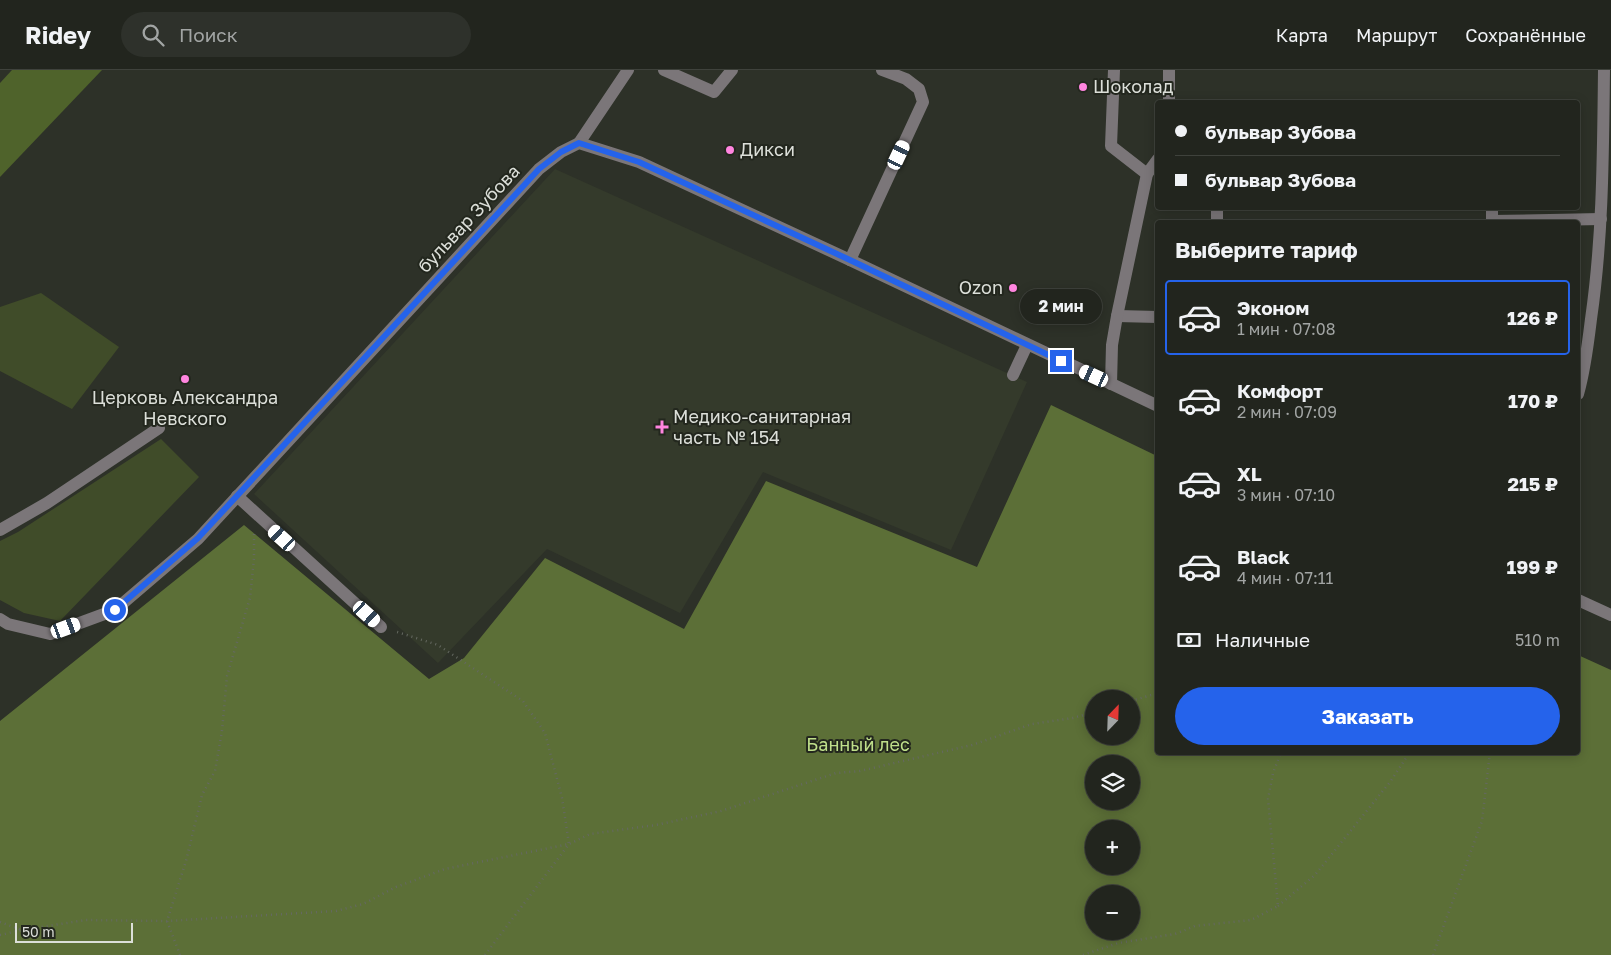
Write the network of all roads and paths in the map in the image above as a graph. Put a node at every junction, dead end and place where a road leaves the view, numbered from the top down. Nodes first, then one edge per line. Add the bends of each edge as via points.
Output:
1 (628, 70) edge
2 (664, 70) edge
3 (732, 70) edge
4 (882, 70) edge
5 (1114, 70) edge
6 (1169, 70) edge
7 (1604, 70) edge
8 (1169, 100) edge
9 (579, 143) junction
10 (1155, 163) edge
11 (1147, 174) junction
12 (1601, 219) junction
13 (1546, 220) edge
14 (850, 260) junction
15 (1117, 316) junction
16 (1155, 316) edge
17 (1027, 345) junction
18 (1013, 376) dead end
19 (1110, 384) junction
20 (1580, 387) edge
21 (1155, 405) edge
22 (159, 428) dead end
23 (237, 496) junction
24 (254, 512) junction
25 (0, 530) edge
26 (1580, 601) edge
27 (1611, 615) edge
28 (0, 620) edge
29 (381, 627) joint
30 (1155, 694) edge
31 (1140, 698) edge
32 (1085, 715) edge
33 (1280, 755) edge
34 (1408, 755) edge
35 (1490, 755) edge
36 (570, 844) junction
37 (1278, 906) junction
38 (166, 921) junction
39 (0, 922) edge
40 (22, 930) junction
41 (0, 935) edge
42 (180, 955) edge
43 (485, 955) edge
44 (1083, 955) edge
45 (1433, 955) edge

1 - 9 street
2 - 3 street via 714,92
4 - 14 street via 906,79 919,89 923,102
5 - 11 street via 1111,146
6 - 8 street
7 - 12 street
9 - 14 street via 639,162
9 - 23 street, бульвар Зубова via 539,169
10 - 11 street
11 - 15 street
12 - 13 street
12 - 20 street via 1596,285
14 - 17 street
15 - 16 street
15 - 19 street
17 - 18 street
17 - 19 street
19 - 21 street
22 - 25 street via 47,503
23 - 24 street
23 - 28 street, бульвар Зубова via 198,538 115,610 50,634
24 - 29 street
24 - 38 path via 250,598 227,676 215,772 202,796
26 - 27 street
29 - 36 path via 438,646 524,701 545,733
30 - 31 path
32 - 36 path via 1032,724 972,745 836,773 721,811 656,825 590,834
33 - 37 path via 1268,799
34 - 37 path via 1315,875
35 - 45 path via 1482,821
36 - 38 path via 445,869 336,912
36 - 43 path
37 - 44 path via 1251,920 1195,926 1175,934 1118,943
38 - 40 path via 86,920
38 - 42 path
39 - 40 path
40 - 41 path

